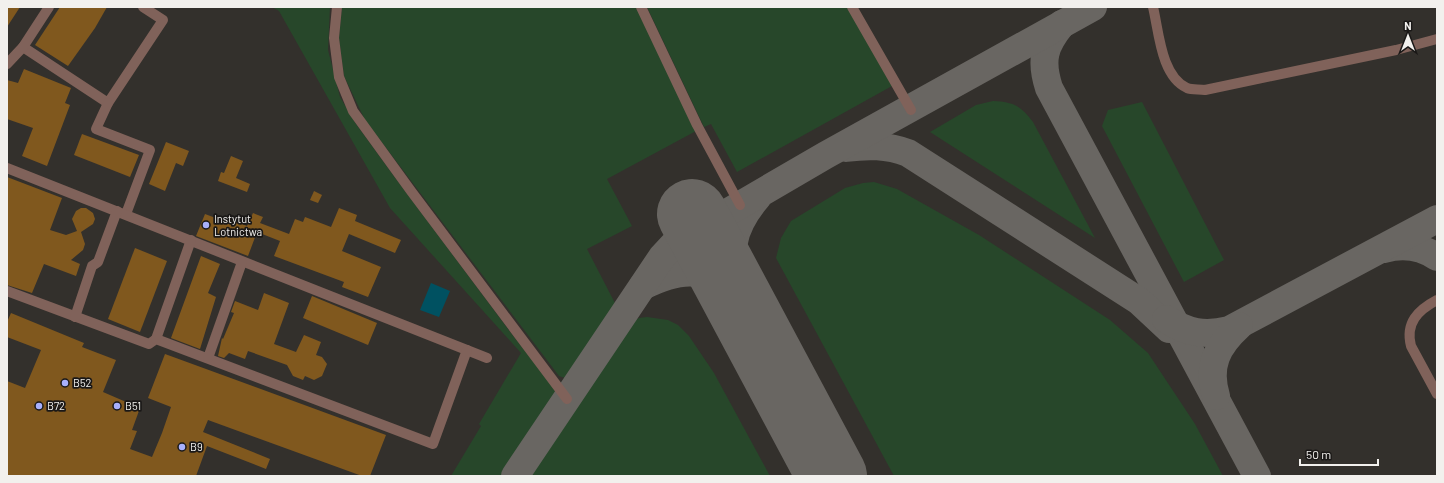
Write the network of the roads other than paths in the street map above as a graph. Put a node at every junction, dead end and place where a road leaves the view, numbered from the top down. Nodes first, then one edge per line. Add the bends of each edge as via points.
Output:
1 (49, 7) edge
2 (143, 7) edge
3 (337, 7) edge
4 (641, 7) edge
5 (852, 7) edge
6 (1154, 7) edge
7 (1437, 39) edge
8 (23, 47) junction
9 (12, 54) edge
10 (7, 64) edge
11 (108, 104) junction
12 (911, 110) dead end
13 (7, 168) edge
14 (740, 205) dead end
15 (121, 212) junction
16 (191, 240) junction
17 (242, 262) junction
18 (7, 291) edge
19 (1437, 300) edge
20 (75, 317) junction
21 (156, 339) junction
22 (468, 350) junction
23 (208, 358) junction
24 (487, 358) dead end
25 (1437, 394) edge
26 (567, 399) dead end

1 - 8 street
2 - 11 street via 163,20
3 - 26 street via 334,38 339,77 353,111
4 - 14 street via 697,125
5 - 12 street
6 - 7 street via 1171,76 1188,89 1205,90
8 - 9 street
8 - 11 street
9 - 10 street
11 - 15 street via 96,129 150,150
13 - 15 street
15 - 16 street
15 - 20 street via 98,262 92,266
16 - 17 street
16 - 21 street
17 - 22 street
17 - 23 street
18 - 20 street
19 - 25 street via 1416,315 1409,329 1409,339
20 - 21 street via 149,344
21 - 23 street
22 - 23 street via 433,444
22 - 24 street

